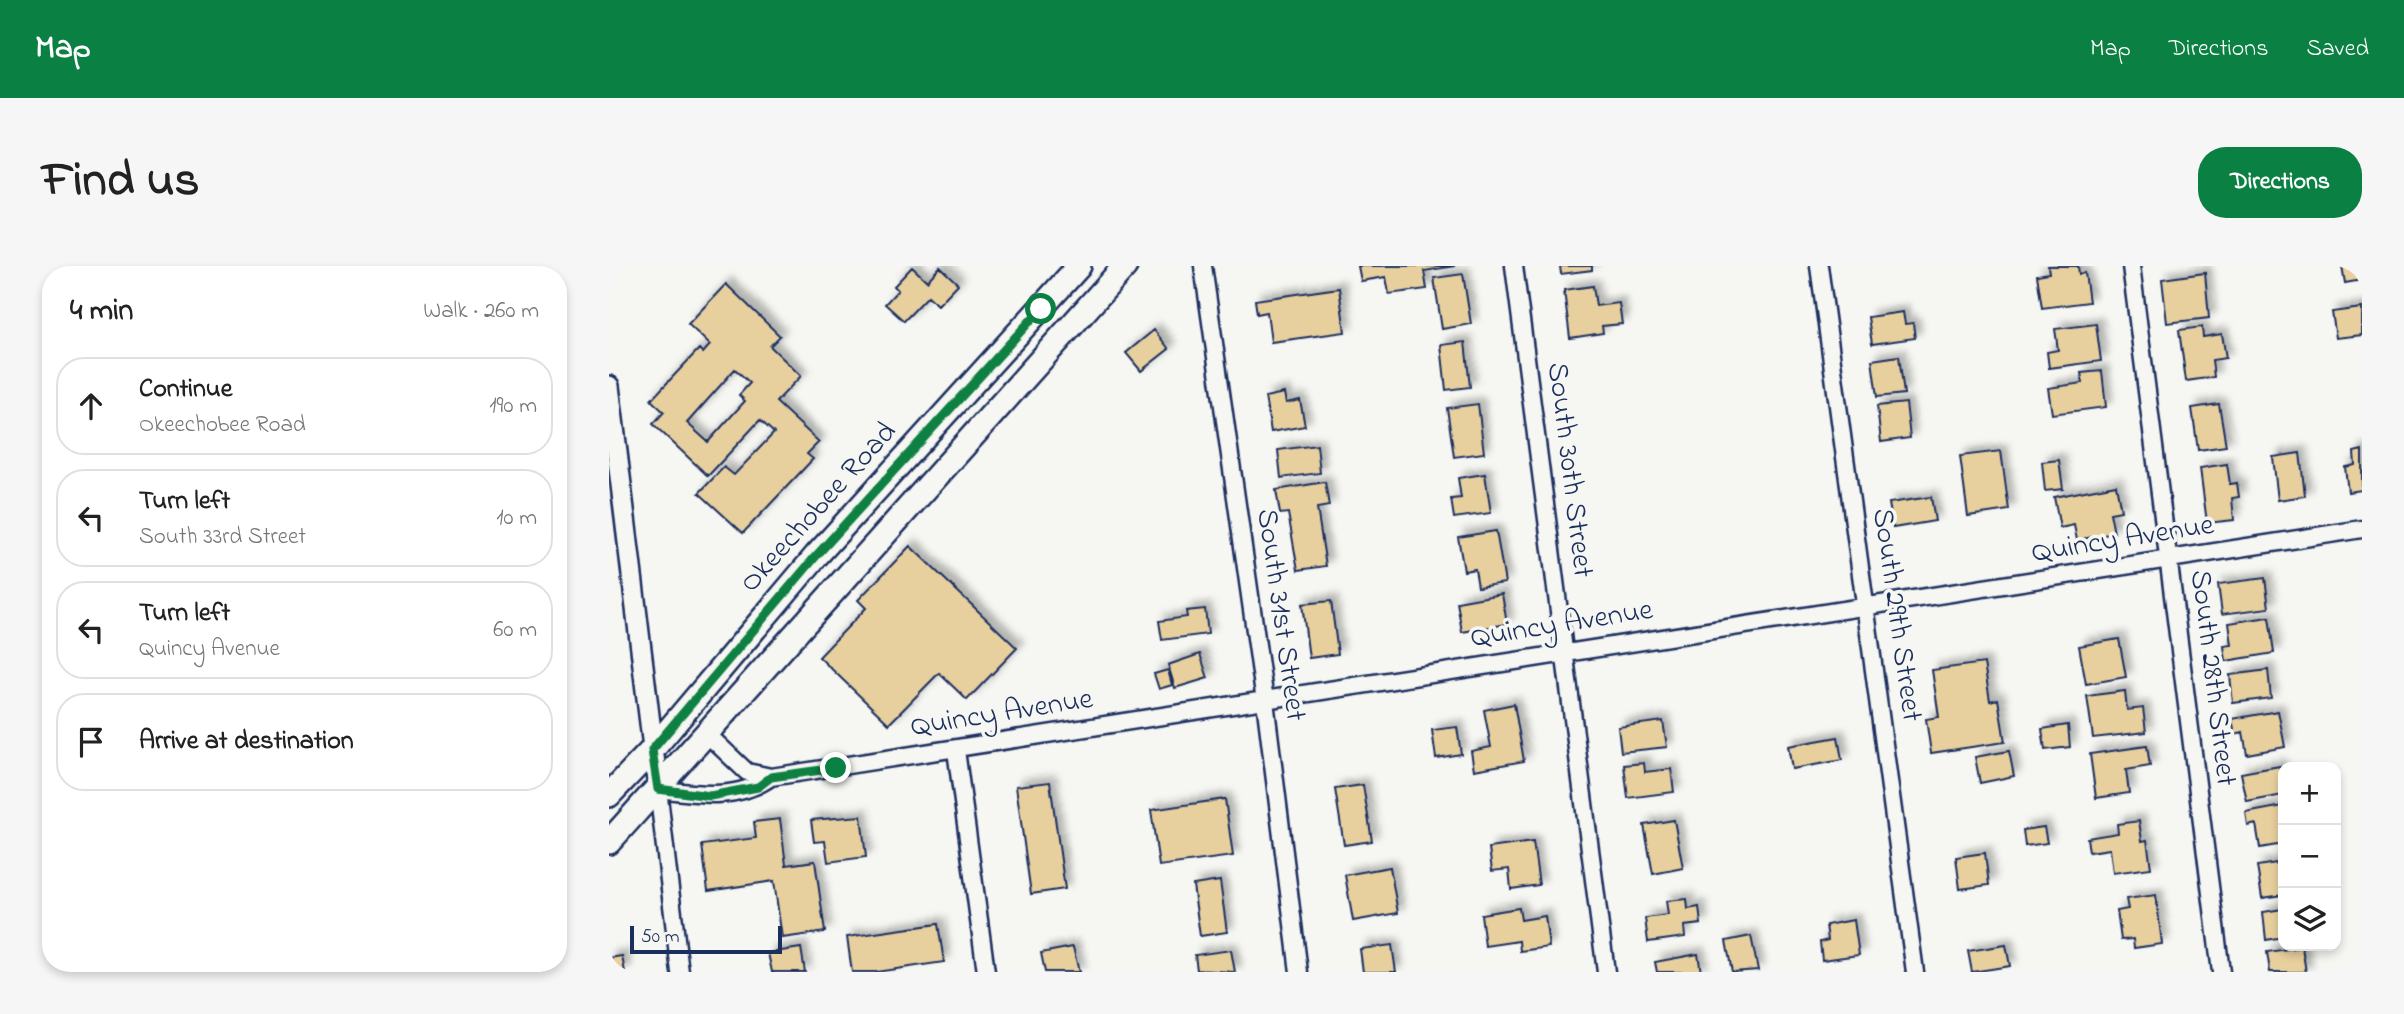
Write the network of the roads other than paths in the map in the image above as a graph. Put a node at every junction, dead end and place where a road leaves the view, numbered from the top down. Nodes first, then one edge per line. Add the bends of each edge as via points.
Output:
1 (1079, 266) edge
2 (1125, 266) edge
3 (1203, 266) edge
4 (1514, 266) edge
5 (1819, 266) edge
6 (2131, 266) edge
7 (609, 386) edge
8 (2362, 530) edge
9 (2169, 562) junction
10 (1867, 606) junction
11 (1565, 652) junction
12 (1265, 701) junction
13 (707, 734) junction
14 (652, 750) junction
15 (956, 750) junction
16 (771, 777) junction
17 (658, 789) junction
18 (609, 795) edge
19 (609, 842) edge
20 (680, 972) edge
21 (986, 972) edge
22 (1299, 972) edge
23 (1606, 972) edge
24 (1915, 972) edge
25 (2221, 972) edge

1 - 14 main road, Okeechobee Road via 816,556
2 - 13 main road
3 - 12 street, South 31st Street
4 - 11 street, South 30th Street
5 - 10 street, South 29th Street
6 - 9 street, South 28th Street
7 - 14 street
8 - 9 street, Quincy Avenue
9 - 10 street, Quincy Avenue
9 - 25 street, South 28th Street
10 - 11 street, Quincy Avenue
10 - 24 street, South 29th Street
11 - 12 street, Quincy Avenue
11 - 23 street, South 30th Street
12 - 15 street, Quincy Avenue
12 - 22 street, South 31st Street
13 - 16 street, Quincy Avenue via 747,772
13 - 17 main road
14 - 17 street
14 - 18 main road, Okeechobee Road
15 - 16 street, Quincy Avenue
15 - 21 street
16 - 17 street, Quincy Avenue via 758,787 710,796
17 - 19 main road
17 - 20 street

